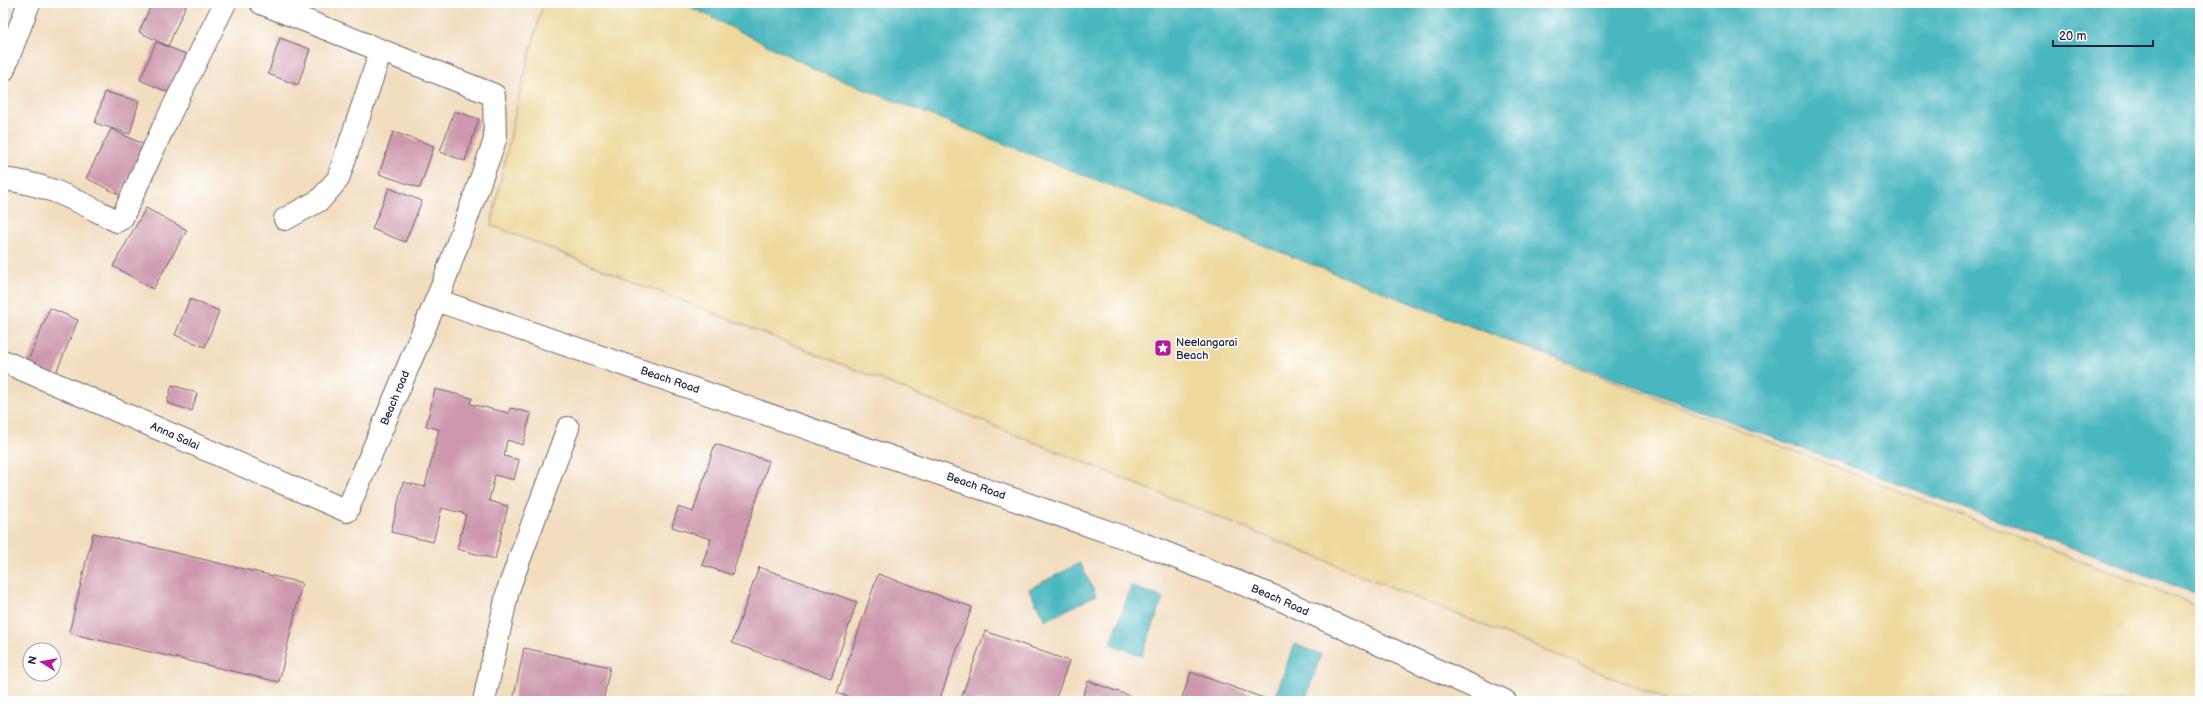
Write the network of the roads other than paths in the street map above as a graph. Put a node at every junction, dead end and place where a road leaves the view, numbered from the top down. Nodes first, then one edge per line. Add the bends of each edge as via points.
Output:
1 (29, 3) edge
2 (225, 3) edge
3 (261, 3) edge
4 (381, 51) junction
5 (3, 71) edge
6 (3, 179) edge
7 (285, 219) dead end
8 (440, 292) junction
9 (3, 361) edge
10 (568, 428) dead end
11 (348, 511) joint
12 (484, 701) edge
13 (1505, 701) edge

1 - 5 street
2 - 6 street via 122,218 117,221 57,191
3 - 4 street
4 - 7 street via 338,180 320,200
4 - 8 street, Beach road via 494,95 495,140
8 - 11 street, Beach road
8 - 13 street, Beach Road via 1143,544 1275,597
9 - 11 street, Anna Salai
10 - 12 street via 508,590

